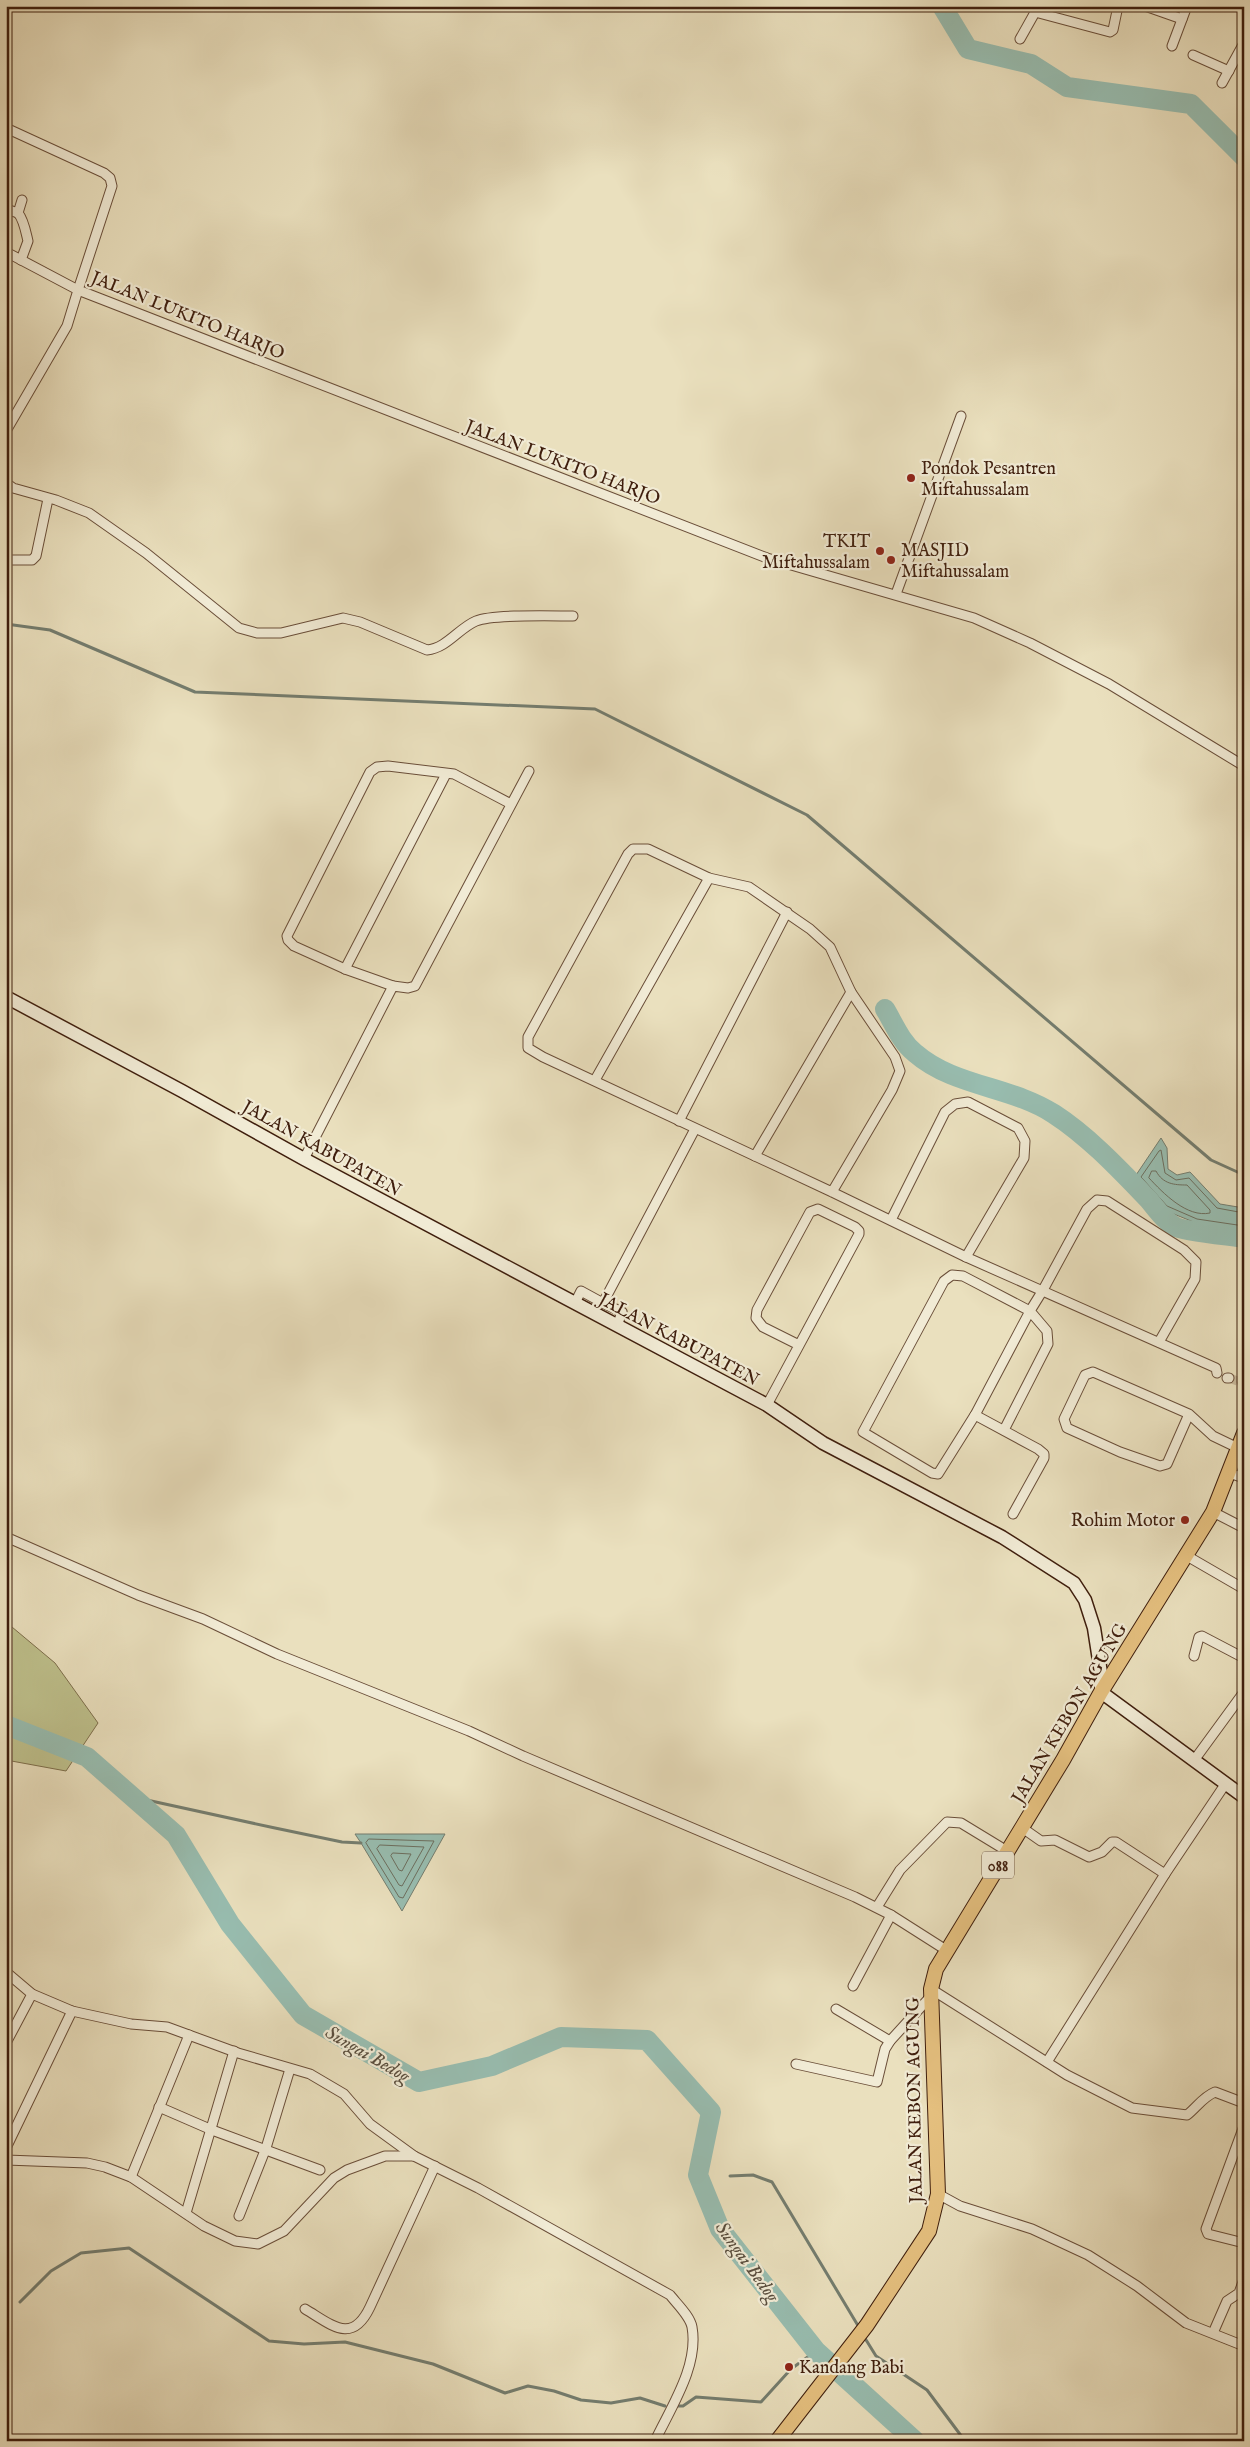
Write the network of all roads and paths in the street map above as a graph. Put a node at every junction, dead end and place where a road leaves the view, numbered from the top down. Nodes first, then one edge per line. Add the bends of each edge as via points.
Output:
1 (1118, 6) edge
2 (1145, 6) edge
3 (1187, 6) edge
4 (1037, 9) edge
5 (1182, 19) junction
6 (1020, 39) dead end
7 (1244, 43) edge
8 (1172, 46) dead end
9 (1193, 54) dead end
10 (1228, 71) junction
11 (1222, 83) dead end
12 (6, 128) edge
13 (22, 200) dead end
14 (6, 209) edge
15 (18, 213) junction
16 (6, 252) edge
17 (21, 260) junction
18 (78, 290) junction
19 (961, 416) dead end
20 (9, 420) edge
21 (6, 431) edge
22 (6, 483) edge
23 (48, 499) junction
24 (6, 560) edge
25 (896, 594) junction
26 (573, 616) dead end
27 (1244, 766) edge
28 (529, 771) dead end
29 (446, 774) junction
30 (511, 804) junction
31 (709, 878) junction
32 (788, 912) junction
33 (346, 969) junction
34 (393, 986) junction
35 (850, 992) junction
36 (6, 997) edge
37 (595, 1080) junction
38 (679, 1121) junction
39 (695, 1129) junction
40 (754, 1156) junction
41 (304, 1159) junction
42 (832, 1192) junction
43 (891, 1220) junction
44 (966, 1257) junction
45 (1043, 1290) junction
46 (575, 1303) junction
47 (603, 1303) junction
48 (1030, 1311) junction
49 (617, 1326) junction
50 (1159, 1342) junction
51 (799, 1345) junction
52 (1217, 1373) dead end
53 (767, 1405) junction
54 (1189, 1414) junction
55 (975, 1415) junction
56 (1004, 1430) junction
57 (1244, 1433) edge
58 (1238, 1448) junction
59 (1230, 1473) junction
60 (1244, 1478) edge
61 (1213, 1512) junction
62 (1013, 1514) dead end
63 (1244, 1528) edge
64 (6, 1537) edge
65 (1187, 1556) junction
66 (1244, 1589) edge
67 (1194, 1656) dead end
68 (1244, 1658) edge
69 (1101, 1692) junction
70 (1244, 1692) edge
71 (1194, 1759) junction
72 (1226, 1783) junction
73 (1244, 1797) edge
74 (1021, 1827) junction
75 (1007, 1851) junction
76 (1165, 1874) junction
77 (877, 1908) junction
78 (890, 1915) junction
79 (946, 1950) junction
80 (6, 1972) edge
81 (853, 1986) dead end
82 (931, 1992) junction
83 (32, 1994) junction
84 (836, 2010) dead end
85 (72, 2011) junction
86 (189, 2035) junction
87 (890, 2041) junction
88 (6, 2044) edge
89 (234, 2051) junction
90 (1047, 2062) junction
91 (796, 2064) dead end
92 (290, 2069) junction
93 (1244, 2103) edge
94 (160, 2107) junction
95 (1244, 2126) edge
96 (212, 2130) junction
97 (6, 2148) edge
98 (266, 2148) junction
99 (414, 2156) junction
100 (6, 2160) edge
101 (435, 2166) junction
102 (320, 2170) dead end
103 (131, 2176) junction
104 (938, 2194) junction
105 (186, 2213) junction
106 (239, 2216) dead end
107 (1244, 2243) edge
108 (1244, 2279) edge
109 (305, 2309) dead end
110 (1213, 2333) junction
111 (1244, 2346) edge
112 (655, 2441) edge
113 (777, 2441) edge

1 - 4 street via 1110,32
2 - 5 street
3 - 5 street
4 - 6 street
5 - 8 street
7 - 10 street
9 - 10 street
10 - 11 street
12 - 18 street, JALAN LUKITO HARJO via 110,178 112,186
13 - 15 street
14 - 15 street
15 - 17 street via 28,241
16 - 17 street
17 - 18 street
18 - 20 street via 67,326
18 - 25 street, JALAN LUKITO HARJO via 767,558
19 - 25 street
20 - 21 street
22 - 23 street
23 - 24 street via 36,556 26,561
23 - 26 street via 89,513 247,631 281,633 343,618 428,650 438,648 480,619
25 - 27 street, JALAN LUKITO HARJO via 974,618 1030,643 1109,684
28 - 30 street
29 - 30 street via 463,778
29 - 33 street
29 - 33 street via 388,766 377,767 370,772 290,926 287,936 294,946
30 - 34 street via 414,986
31 - 32 street via 749,887
31 - 37 street
31 - 37 street via 648,849 633,849 628,854 527,1043 528,1048 543,1057
32 - 35 street via 830,947
32 - 38 street
33 - 34 street
34 - 41 street
35 - 40 street
35 - 42 street via 895,1057 900,1071
36 - 41 main road, JALAN KABUPATEN
37 - 38 street
38 - 39 street
39 - 40 street
39 - 47 street
40 - 42 street
41 - 46 main road, JALAN KABUPATEN
42 - 43 street
43 - 44 street
43 - 44 street via 945,1112 955,1104 968,1102 1018,1128 1025,1141 1024,1158
44 - 45 street
45 - 48 street
45 - 50 street
45 - 50 street via 1087,1209 1098,1200 1107,1200 1184,1250 1196,1262 1195,1279
46 - 47 street via 581,1291
46 - 49 main road, JALAN KABUPATEN
47 - 49 street via 622,1312
48 - 55 street
48 - 55 street via 963,1276 952,1275 944,1281 863,1432 938,1474
48 - 56 street via 1047,1331 1048,1344
49 - 53 main road, JALAN KABUPATEN
50 - 52 street via 1216,1368
51 - 51 street via 763,1327 756,1318 757,1310 810,1212 818,1209 855,1227 859,1234
51 - 53 street
53 - 69 main road, JALAN KABUPATEN via 823,1443 1002,1538 1074,1583 1094,1628
54 - 54 street via 1167,1464 1160,1466 1067,1428 1064,1419 1085,1375 1093,1372
54 - 58 street via 1213,1436
55 - 56 street
56 - 62 street via 1044,1454
57 - 58 main road, JALAN KEBON AGUNG / 088
58 - 59 main road, JALAN KEBON AGUNG / 088
59 - 60 street
59 - 61 main road, JALAN KEBON AGUNG / 088
61 - 63 street
61 - 65 main road, JALAN KEBON AGUNG / 088
64 - 77 street via 138,1595 203,1619 277,1654 469,1731
65 - 66 street
65 - 69 main road, JALAN KEBON AGUNG / 088
67 - 68 street via 1202,1636
69 - 71 main road
69 - 74 main road, JALAN KEBON AGUNG / 088
70 - 71 street
71 - 72 main road
72 - 73 main road
72 - 76 street
74 - 75 main road, JALAN KEBON AGUNG / 088
74 - 76 street via 1042,1841 1055,1840 1090,1857 1116,1842
75 - 77 street via 960,1823 947,1822 900,1870
75 - 79 main road, JALAN KEBON AGUNG / 088
76 - 90 street
77 - 78 street
78 - 79 street
78 - 81 street
79 - 82 main road, JALAN KEBON AGUNG / 088 via 936,1969
80 - 83 street
82 - 87 street
82 - 90 street
82 - 104 main road, JALAN KEBON AGUNG / 088
83 - 85 street
83 - 88 street
84 - 87 street
85 - 86 street via 130,2024 167,2027
85 - 97 street
86 - 89 street
86 - 94 street
87 - 91 street via 885,2049 878,2082
89 - 92 street
89 - 96 street
90 - 93 street via 1132,2108 1187,2115 1206,2096 1215,2092
92 - 98 street
92 - 99 street via 331,2084 346,2095 370,2124
94 - 96 street
94 - 103 street
95 - 107 street via 1206,2229 1208,2234
96 - 98 street
96 - 105 street
98 - 102 street
98 - 106 street
99 - 101 street
99 - 105 street via 385,2156 347,2170 334,2178 284,2231 258,2244 235,2241
100 - 103 street via 87,2164
101 - 109 street via 360,2325 350,2330 340,2329
101 - 112 street via 670,2295 682,2309 692,2326 692,2349 686,2373
103 - 105 street
104 - 110 street via 960,2206 1032,2229 1088,2255 1186,2323
104 - 113 main road, JALAN KEBON AGUNG / 088 via 929,2231 867,2325
108 - 110 street via 1239,2293 1227,2301
110 - 111 street

